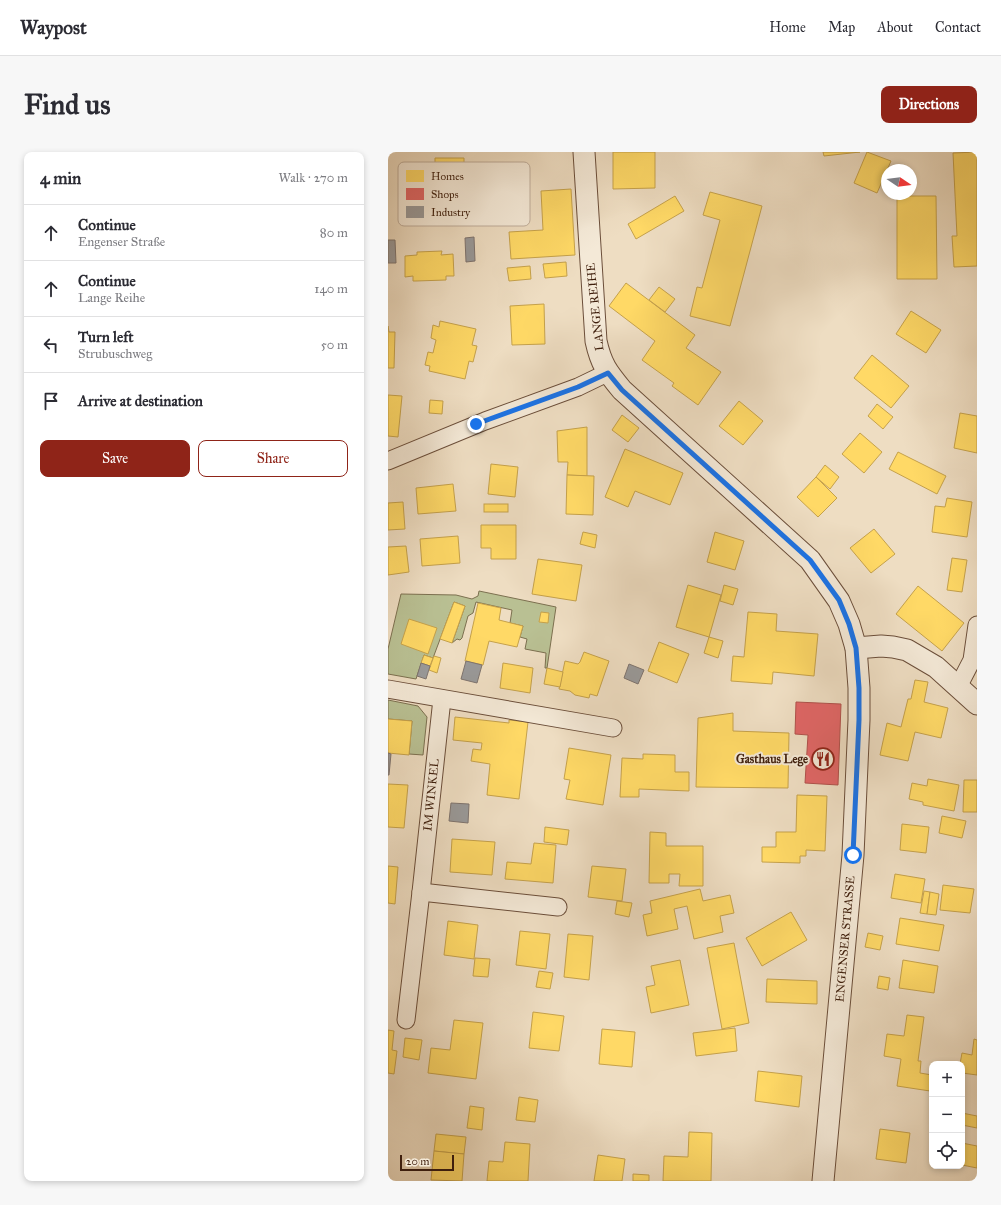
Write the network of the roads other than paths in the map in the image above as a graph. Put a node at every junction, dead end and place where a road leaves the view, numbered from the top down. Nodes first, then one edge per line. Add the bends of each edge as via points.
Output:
1 (584, 152) edge
2 (608, 373) junction
3 (388, 460) edge
4 (977, 625) edge
5 (856, 648) junction
6 (958, 687) junction
7 (388, 689) edge
8 (442, 698) junction
9 (977, 704) edge
10 (613, 728) dead end
11 (421, 892) junction
12 (558, 907) dead end
13 (406, 1020) dead end
14 (823, 1181) edge

1 - 2 street, LANGE REIHE via 596,341
2 - 3 street
2 - 5 street, LANGE REIHE via 622,390 810,560 839,600
4 - 6 street via 972,660
5 - 6 street via 881,646 907,650 936,667
5 - 14 street, ENGENSER STRASSE via 859,720 853,855
6 - 9 street
7 - 8 street
8 - 10 street
8 - 11 street, IM WINKEL
11 - 12 street
11 - 13 street, IM WINKEL

